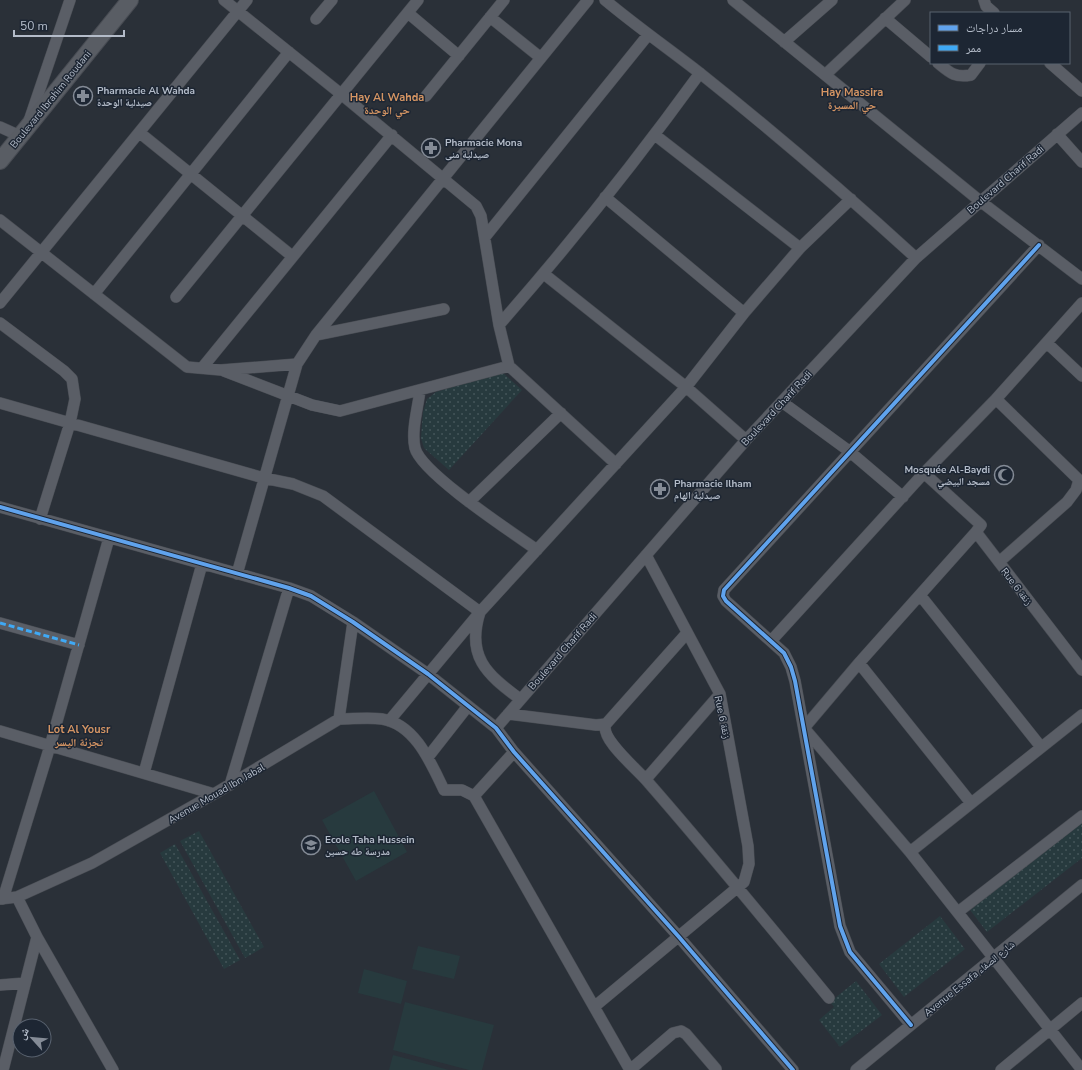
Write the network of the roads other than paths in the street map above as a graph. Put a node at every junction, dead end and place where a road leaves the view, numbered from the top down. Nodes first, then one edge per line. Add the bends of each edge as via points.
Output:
1 (70, 0) edge
2 (130, 0) edge
3 (224, 0) edge
4 (247, 0) edge
5 (332, 0) edge
6 (418, 0) edge
7 (504, 0) edge
8 (588, 0) edge
9 (605, 0) edge
10 (732, 0) edge
11 (832, 0) edge
12 (905, 0) edge
13 (984, 0) edge
14 (238, 11) junction
15 (993, 12) edge
16 (408, 14) junction
17 (490, 17) junction
18 (884, 18) junction
19 (316, 19) dead end
20 (648, 35) junction
21 (784, 42) junction
22 (289, 52) junction
23 (459, 56) junction
24 (930, 56) edge
25 (541, 58) junction
26 (939, 64) edge
27 (979, 64) edge
28 (1051, 64) edge
29 (700, 74) junction
30 (825, 75) junction
31 (1082, 91) edge
32 (341, 94) junction
33 (426, 96) dead end
34 (1082, 113) edge
35 (0, 127) edge
36 (23, 132) junction
37 (140, 133) junction
38 (1057, 134) junction
39 (392, 135) junction
40 (655, 135) junction
41 (0, 161) edge
42 (1082, 162) edge
43 (190, 174) junction
44 (444, 178) junction
45 (605, 198) junction
46 (851, 199) junction
47 (980, 200) junction
48 (242, 215) junction
49 (0, 220) edge
50 (485, 237) junction
51 (1039, 245) junction
52 (800, 248) junction
53 (42, 253) junction
54 (292, 256) junction
55 (916, 258) junction
56 (544, 274) junction
57 (1082, 279) edge
58 (94, 294) junction
59 (176, 297) dead end
60 (1082, 303) edge
61 (0, 304) edge
62 (444, 308) dead end
63 (744, 313) junction
64 (0, 323) edge
65 (499, 325) junction
66 (316, 335) junction
67 (1047, 343) junction
68 (297, 364) junction
69 (509, 366) junction
70 (202, 368) junction
71 (221, 370) junction
72 (1082, 376) edge
73 (686, 387) junction
74 (420, 390) junction
75 (288, 395) junction
76 (996, 399) junction
77 (782, 402) junction
78 (0, 403) edge
79 (561, 413) junction
80 (70, 423) junction
81 (746, 440) junction
82 (849, 451) junction
83 (616, 464) junction
84 (924, 473) junction
85 (264, 478) junction
86 (903, 497) junction
87 (469, 502) junction
88 (0, 507) edge
89 (40, 518) junction
90 (976, 532) junction
91 (109, 538) junction
92 (537, 550) junction
93 (646, 556) junction
94 (999, 562) junction
95 (202, 564) junction
96 (237, 574) junction
97 (289, 588) junction
98 (920, 595) junction
99 (480, 612) junction
100 (353, 622) junction
101 (0, 623) edge
102 (687, 633) junction
103 (771, 641) junction
104 (79, 645) junction
105 (859, 663) junction
106 (1082, 670) edge
107 (428, 674) junction
108 (720, 694) junction
109 (520, 699) junction
110 (468, 706) junction
111 (508, 714) junction
112 (1082, 715) edge
113 (339, 719) junction
114 (389, 721) junction
115 (606, 724) junction
116 (496, 728) junction
117 (804, 728) junction
118 (0, 731) edge
119 (50, 746) junction
120 (1041, 747) junction
121 (514, 752) junction
122 (428, 757) junction
123 (144, 773) junction
124 (646, 779) junction
125 (230, 785) junction
126 (214, 794) junction
127 (474, 796) junction
128 (970, 803) junction
129 (1082, 816) edge
130 (910, 852) junction
131 (1082, 885) edge
132 (738, 888) junction
133 (17, 897) junction
134 (2, 899) edge
135 (958, 912) junction
136 (679, 937) junction
137 (38, 938) junction
138 (992, 959) junction
139 (25, 983) junction
140 (0, 985) edge
141 (829, 998) dead end
142 (1082, 1003) edge
143 (594, 1007) junction
144 (910, 1025) junction
145 (1049, 1029) junction
146 (2, 1066) edge
147 (716, 1069) dead end
148 (114, 1070) edge
149 (630, 1070) edge
150 (793, 1070) edge
151 (856, 1070) edge
152 (1001, 1070) edge
153 (1082, 1070) edge

1 - 36 street
2 - 36 street, Boulevard Ibrahim Roudani
3 - 14 street
4 - 14 street
5 - 19 street
6 - 16 street
7 - 17 street
8 - 25 street
9 - 20 street
10 - 21 street
11 - 21 street
12 - 18 street
13 - 15 street
14 - 22 street
14 - 37 street
16 - 23 street
16 - 32 street
17 - 23 street
17 - 25 street
18 - 24 street
18 - 30 street
20 - 29 street
20 - 50 street
21 - 30 street
22 - 32 street
22 - 43 street
23 - 33 street
25 - 44 street
26 - 27 street via 960,77 971,75
28 - 31 street
29 - 40 street
29 - 46 street
30 - 47 street
32 - 39 street
32 - 48 street
34 - 38 street, Boulevard Charif Radi
35 - 36 street
36 - 41 street, Boulevard Ibrahim Roudani
37 - 43 street
37 - 53 street
38 - 42 street
38 - 47 street, Boulevard Charif Radi
39 - 44 street
39 - 54 street
40 - 45 street
40 - 52 street
43 - 48 street
43 - 58 street
44 - 50 street via 476,206 481,216
44 - 66 street
45 - 56 street
45 - 63 street
46 - 52 street
46 - 55 street
47 - 51 street
47 - 55 street, Boulevard Charif Radi
48 - 54 street
48 - 59 street
49 - 53 street
50 - 65 street
51 - 57 street
51 - 82 street
52 - 63 street
53 - 58 street
53 - 61 street
54 - 70 street
55 - 77 street, Boulevard Charif Radi
56 - 65 street
56 - 73 street
58 - 70 street via 180,363 187,367
60 - 67 street
62 - 66 street
63 - 73 street
64 - 80 street via 72,379 75,399
65 - 69 street
66 - 68 street
67 - 72 street
67 - 76 street
68 - 71 street
68 - 75 street
69 - 74 street
69 - 79 street
70 - 71 street
71 - 75 street
73 - 81 street
73 - 83 street
74 - 75 street via 340,411 312,405
74 - 87 street via 415,448 420,461
75 - 85 street
76 - 84 street
76 - 94 street via 1079,480 1076,490 1067,502
77 - 81 street, Boulevard Charif Radi
77 - 82 street
78 - 80 street
79 - 83 street
79 - 87 street
80 - 85 street
80 - 89 street
81 - 93 street, Boulevard Charif Radi
82 - 86 street
82 - 103 street via 724,590 723,596 726,601
83 - 92 street
84 - 86 street
84 - 90 street, Rue 6 زنقة via 981,525
85 - 96 street
85 - 99 street via 293,484 323,496
86 - 103 street
87 - 92 street
88 - 89 street
89 - 91 street
90 - 94 street, Rue 6 زنقة
90 - 98 street
91 - 95 street
91 - 104 street
92 - 99 street
93 - 102 street, Rue 6 زنقة
93 - 109 street, Boulevard Charif Radi
94 - 106 street, Rue 6 زنقة
95 - 96 street
95 - 123 street
96 - 97 street
97 - 100 street via 310,596
97 - 125 street
98 - 105 street
98 - 120 street
99 - 107 street
99 - 109 street via 475,629 475,645 479,657 500,684
100 - 107 street
100 - 113 street
101 - 104 street
102 - 108 street, Rue 6 زنقة
102 - 115 street
103 - 117 street via 784,653 791,667
104 - 119 street
105 - 117 street
105 - 128 street
107 - 110 street
107 - 114 street
108 - 124 street
108 - 132 street, Rue 6 زنقة via 748,846 748,872
109 - 111 street, Boulevard Charif Radi
110 - 116 street
110 - 122 street
111 - 115 street via 596,726
111 - 116 street, Boulevard Charif Radi
112 - 120 street
113 - 114 street
113 - 125 street, Avenue Mouad Ibn Jabal
114 - 122 street via 409,732
115 - 124 street via 604,732 610,741
116 - 121 street
117 - 130 street
117 - 144 street via 840,926 850,952
118 - 119 street
119 - 123 street
119 - 134 street
120 - 128 street
121 - 127 street
121 - 136 street
122 - 127 street via 444,790 462,790
123 - 126 street
124 - 132 street
125 - 126 street, Avenue Mouad Ibn Jabal
126 - 133 street, Avenue Mouad Ibn Jabal via 92,864
127 - 143 street
128 - 130 street
129 - 135 street
130 - 135 street
131 - 138 street, Avenue Essafa شارع الصفاء
132 - 136 street, Rue 6 زنقة
132 - 141 street
133 - 134 street, Avenue Mouad Ibn Jabal
133 - 137 street
135 - 138 street
136 - 143 street, Rue 6 زنقة
136 - 150 street
137 - 139 street
137 - 148 street
138 - 144 street, Avenue Essafa شارع الصفاء
138 - 145 street
139 - 140 street
139 - 146 street
142 - 145 street
143 - 149 street
144 - 151 street, Avenue Essafa شارع الصفاء
145 - 152 street
145 - 153 street
147 - 149 street via 681,1031 673,1032

